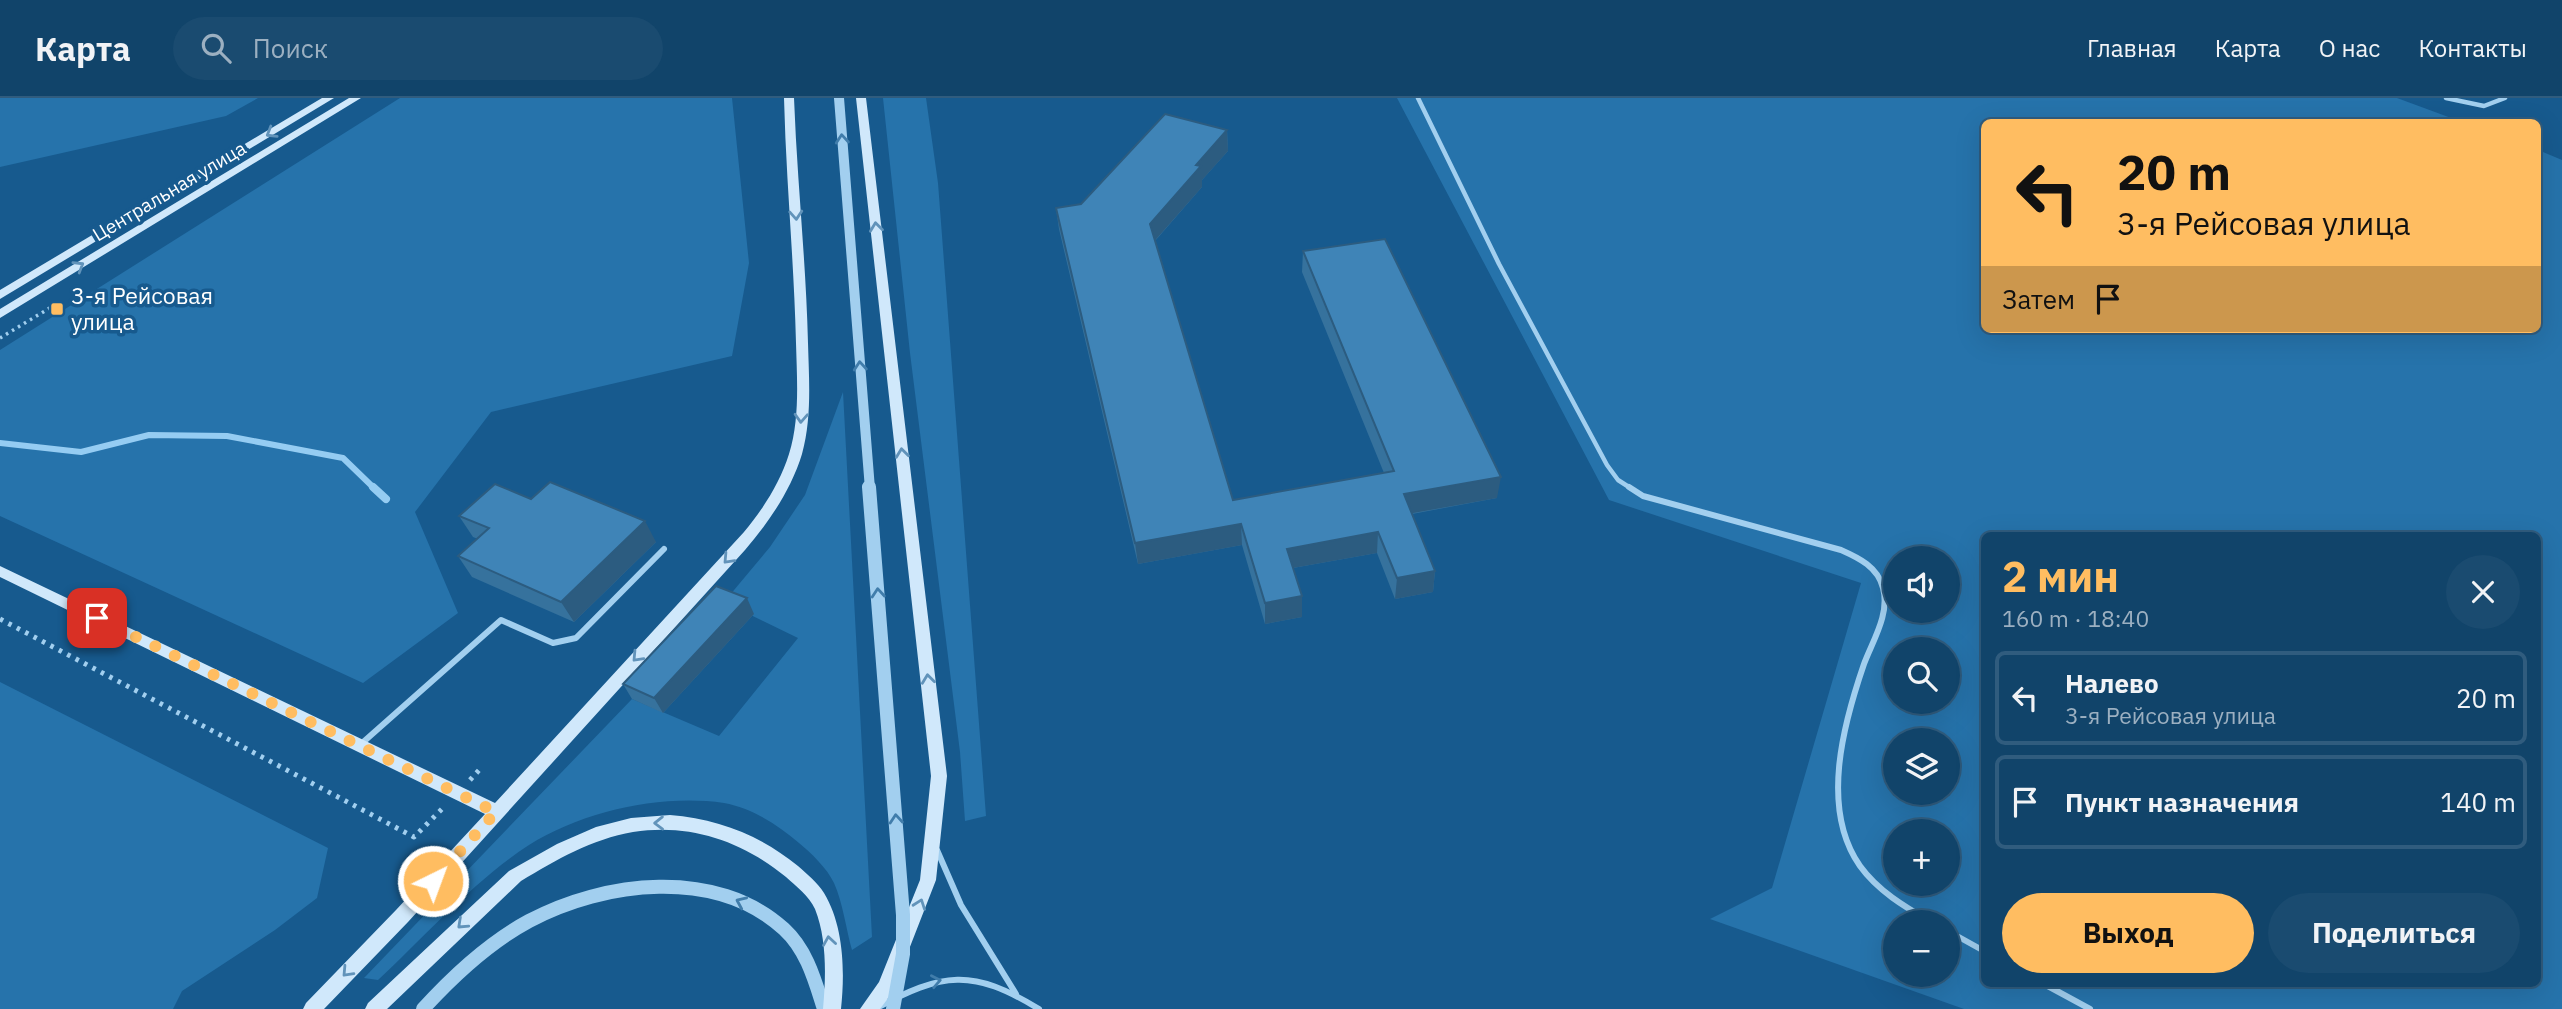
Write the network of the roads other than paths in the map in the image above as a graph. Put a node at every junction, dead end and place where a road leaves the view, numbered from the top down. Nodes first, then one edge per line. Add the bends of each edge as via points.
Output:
1 (329, 98) edge
2 (356, 98) edge
3 (789, 98) edge
4 (839, 98) edge
5 (861, 98) edge
6 (1418, 98) edge
7 (2446, 98) edge
8 (2505, 98) edge
9 (0, 295) edge
10 (0, 314) edge
11 (664, 550) dead end
12 (0, 571) edge
13 (359, 746) junction
14 (496, 812) junction
15 (934, 842) junction
16 (1911, 910) edge
17 (1960, 938) edge
18 (1981, 949) edge
19 (2050, 987) edge
20 (1016, 994) junction
21 (312, 1009) edge
22 (374, 1009) edge
23 (423, 1009) edge
24 (824, 1009) edge
25 (832, 1009) edge
26 (869, 1009) edge
27 (875, 1009) edge
28 (894, 1009) edge
29 (1039, 1009) edge
30 (2091, 1009) edge

1 -> 9 main road, Центральная улица
10 -> 2 main road, Центральная улица
3 -> 14 main road via 803,375 800,436 788,472 756,528
28 -> 4 street, bridge via 903,954 903,915
15 -> 5 main road via 939,776
6 - 16 lane via 1499,264 1618,480 1663,503 1842,550 1868,564 1882,579 1885,610 1847,721 1838,780 1846,838 1854,858 1885,894
7 - 8 lane via 2485,105
11 - 13 lane via 576,638 553,643 501,620
12 - 13 main road
13 - 14 main road
14 -> 21 main road
15 - 20 lane via 961,905
26 -> 15 main road via 886,987 920,904
17 - 18 lane
19 - 30 lane
27 -> 20 lane via 933,980 979,980
20 - 29 lane
25 -> 22 main road via 831,952 819,899 783,864 747,839 675,823 648,823 597,834 532,865
24 -> 23 street via 808,961 770,919 731,897 666,885 619,889 548,911 482,951

